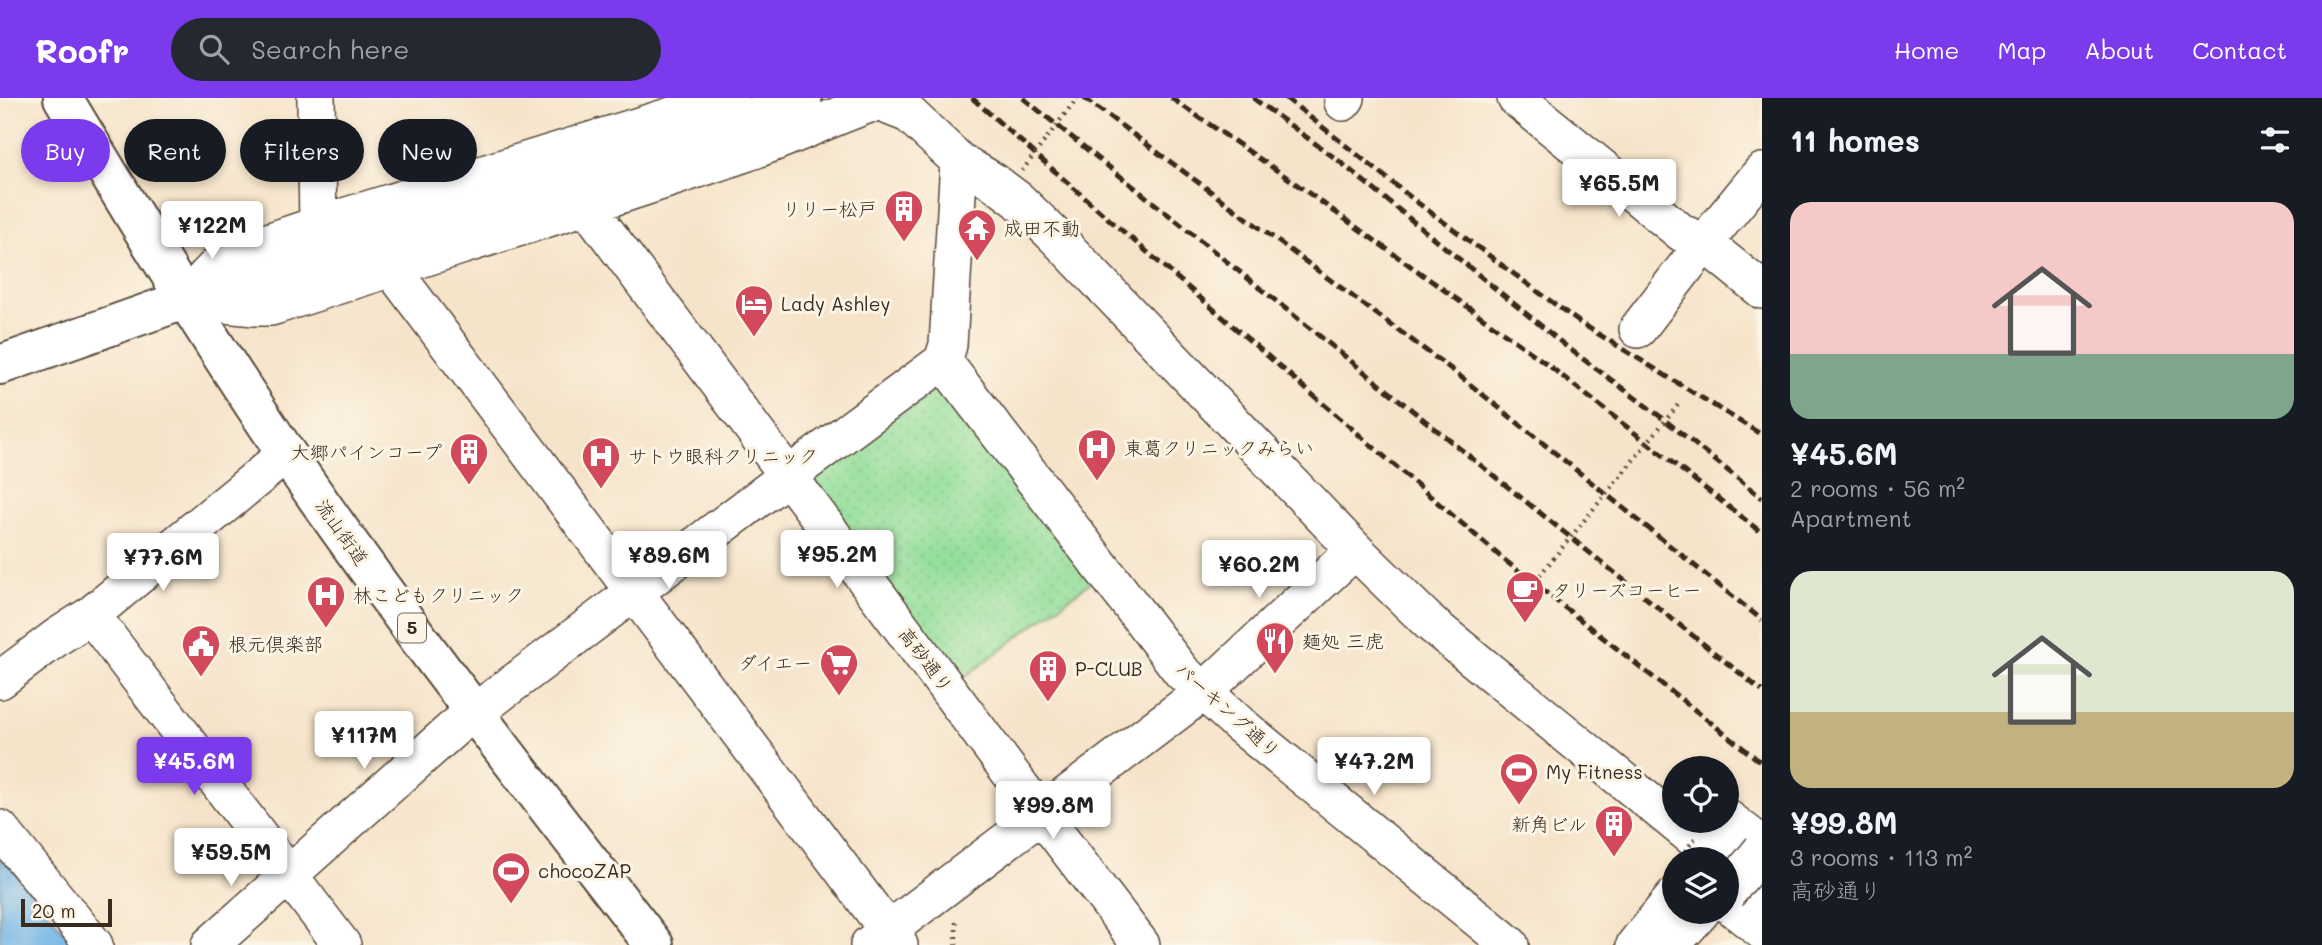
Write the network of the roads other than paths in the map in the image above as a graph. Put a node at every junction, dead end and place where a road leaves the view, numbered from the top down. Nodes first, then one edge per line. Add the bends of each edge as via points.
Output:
1 (63, 98) edge
2 (316, 98) edge
3 (730, 98) edge
4 (803, 98) edge
5 (1516, 98) edge
6 (873, 99) edge
7 (959, 161) junction
8 (1762, 172) edge
9 (590, 203) junction
10 (318, 225) junction
11 (1704, 243) junction
12 (393, 267) junction
13 (1762, 290) edge
14 (184, 300) junction
15 (1638, 329) dead end
16 (943, 362) junction
17 (0, 365) edge
18 (286, 454) junction
19 (788, 476) junction
20 (1354, 550) junction
21 (635, 593) junction
22 (91, 615) junction
23 (0, 680) edge
24 (1203, 692) junction
25 (475, 712) junction
26 (1041, 814) junction
27 (1739, 828) edge
28 (0, 829) edge
29 (1696, 847) edge
30 (1762, 847) edge
31 (1739, 868) edge
32 (290, 876) junction
33 (1739, 877) edge
34 (1762, 887) edge
35 (1662, 912) edge
36 (1739, 917) edge
37 (1690, 924) edge
38 (1756, 938) edge
39 (885, 940) edge
40 (94, 945) edge
41 (210, 945) edge
42 (342, 945) edge
43 (654, 945) edge
44 (1141, 945) edge
45 (1510, 945) edge
46 (1636, 945) edge
47 (1671, 945) edge

1 - 14 main road, 流山街道
2 - 10 street
3 - 10 street
4 - 14 street
5 - 11 street via 1682,233
6 - 7 street via 909,114
6 - 9 street via 772,144
7 - 16 street via 948,345
7 - 20 street via 1018,200 1057,238
8 - 11 street
9 - 12 street
9 - 19 street, 高砂通り via 597,220
10 - 14 street via 226,256
11 - 13 street
11 - 15 street
12 - 14 street via 271,307
12 - 21 street
14 - 17 main road
14 - 18 main road, 流山街道 / 5
16 - 19 street
16 - 24 street, パーキング通り via 1182,672
18 - 22 street
18 - 25 main road, 流山街道 / 5
19 - 21 street
19 - 26 street, 高砂通り
20 - 24 street
20 - 29 street via 1430,623
21 - 25 street
21 - 39 street
22 - 23 street
22 - 32 street
24 - 26 street
24 - 45 street, パーキング通り
25 - 32 street
25 - 43 main road, 流山街道 / 5
26 - 39 street
26 - 44 street, 高砂通り
27 - 30 street
28 - 40 street
30 - 33 street, bridge
31 - 34 street
32 - 41 street
32 - 42 street
35 - 46 street
36 - 38 street
37 - 47 street

